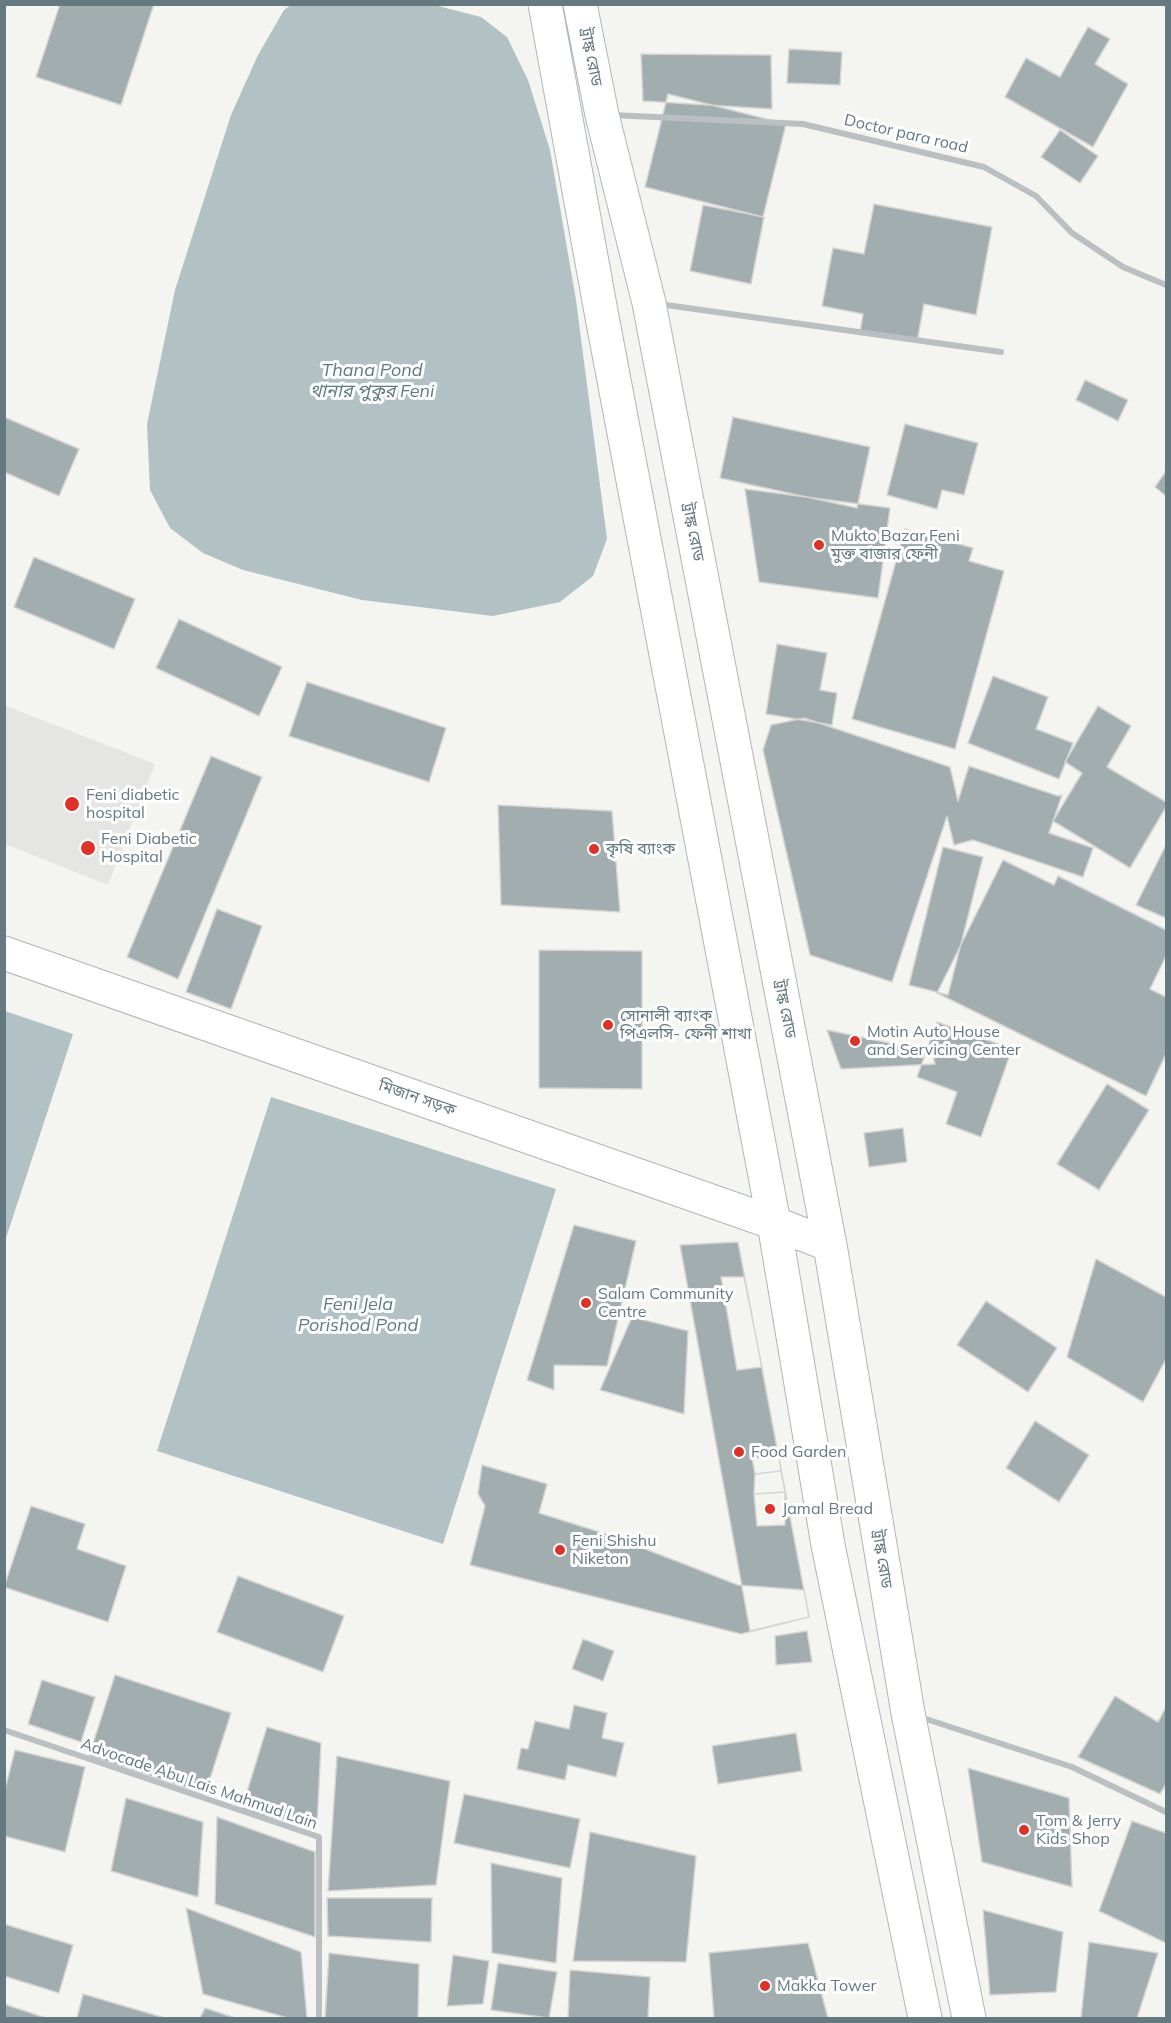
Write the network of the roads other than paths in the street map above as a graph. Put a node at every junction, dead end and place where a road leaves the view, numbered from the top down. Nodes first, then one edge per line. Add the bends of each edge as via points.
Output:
1 (545, 4) edge
2 (580, 4) edge
3 (602, 115) junction
4 (1167, 285) edge
5 (649, 303) junction
6 (1001, 352) dead end
7 (4, 953) edge
8 (774, 1223) junction
9 (830, 1245) junction
10 (908, 1713) junction
11 (4, 1731) edge
12 (1167, 1812) edge
13 (319, 2019) edge
14 (925, 2019) edge
15 (969, 2019) edge

1 - 8 main road
2 - 3 main road, ট্রাঙ্ক রোড
3 - 4 street, Doctor para road via 803,124 984,167 1035,196 1072,233 1123,267
3 - 5 main road, ট্রাঙ্ক রোড
5 - 6 street
5 - 9 main road, ট্রাঙ্ক রোড
7 - 8 main road, মিজান সড়ক
8 - 9 main road, মিজান সড়ক
8 - 14 main road via 828,1545
9 - 10 main road, ট্রাঙ্ক রোড
10 - 12 street via 1072,1767
10 - 15 main road, ট্রাঙ্ক রোড
11 - 13 street, Advocade Abu Lais Mahmud Lain via 319,1838

